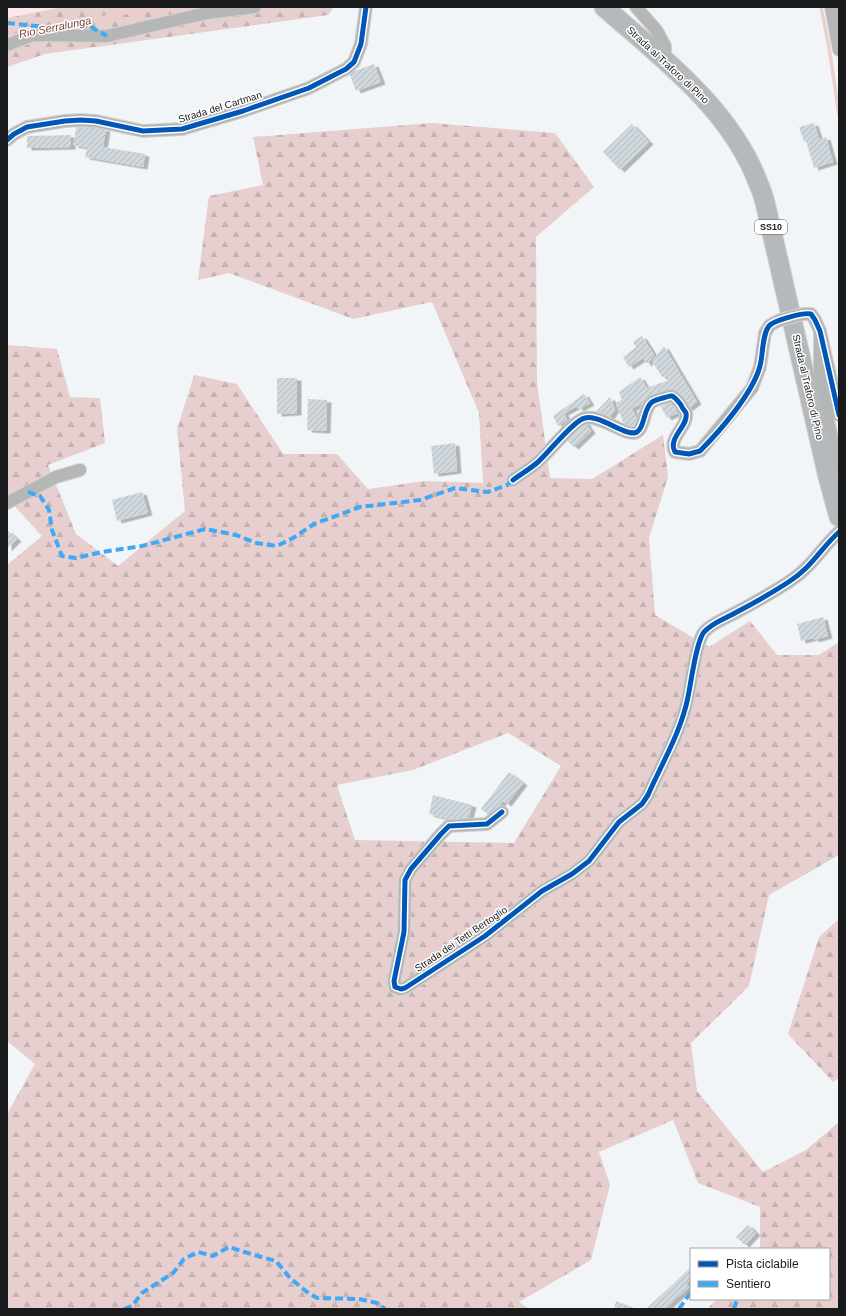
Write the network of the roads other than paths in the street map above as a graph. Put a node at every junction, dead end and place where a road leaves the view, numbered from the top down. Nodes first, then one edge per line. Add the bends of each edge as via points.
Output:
1 (255, 7) edge
2 (366, 7) edge
3 (604, 7) edge
4 (636, 7) edge
5 (831, 7) edge
6 (7, 44) edge
7 (839, 50) edge
8 (665, 61) junction
9 (7, 140) edge
10 (820, 331) junction
11 (839, 415) edge
12 (80, 470) dead end
13 (828, 477) junction
14 (513, 480) dead end
15 (7, 503) edge
16 (837, 510) edge
17 (839, 532) edge
18 (502, 812) dead end

1 - 6 street via 207,13 107,36 33,35
2 - 9 street, Strada del Cartman via 361,44 354,62 346,69 308,88 182,129 143,131 96,121 65,121 27,127
3 - 8 main road, Strada al Traforo di Pino / SS10
4 - 8 street via 657,31 666,46
5 - 7 street
8 - 13 main road, Strada al Traforo di Pino / SS10 via 713,108 748,160 759,184
10 - 11 street
10 - 13 street via 820,384 838,466
10 - 14 street, bridge via 811,314 780,320 770,325 765,333 760,367 752,388 700,451 689,454 675,452 673,442 686,413 676,398 670,396 652,403 636,432 627,432 596,419 580,420 537,463
12 - 15 street via 56,477
13 - 16 main road, Strada al Traforo di Pino / SS10
17 - 18 street, Strada dei Tetti Bertoglio via 811,564 792,580 715,623 703,633 682,722 648,795 642,804 619,822 589,861 542,891 485,936 405,988 395,987 405,923 405,880 411,869 449,826 488,824

